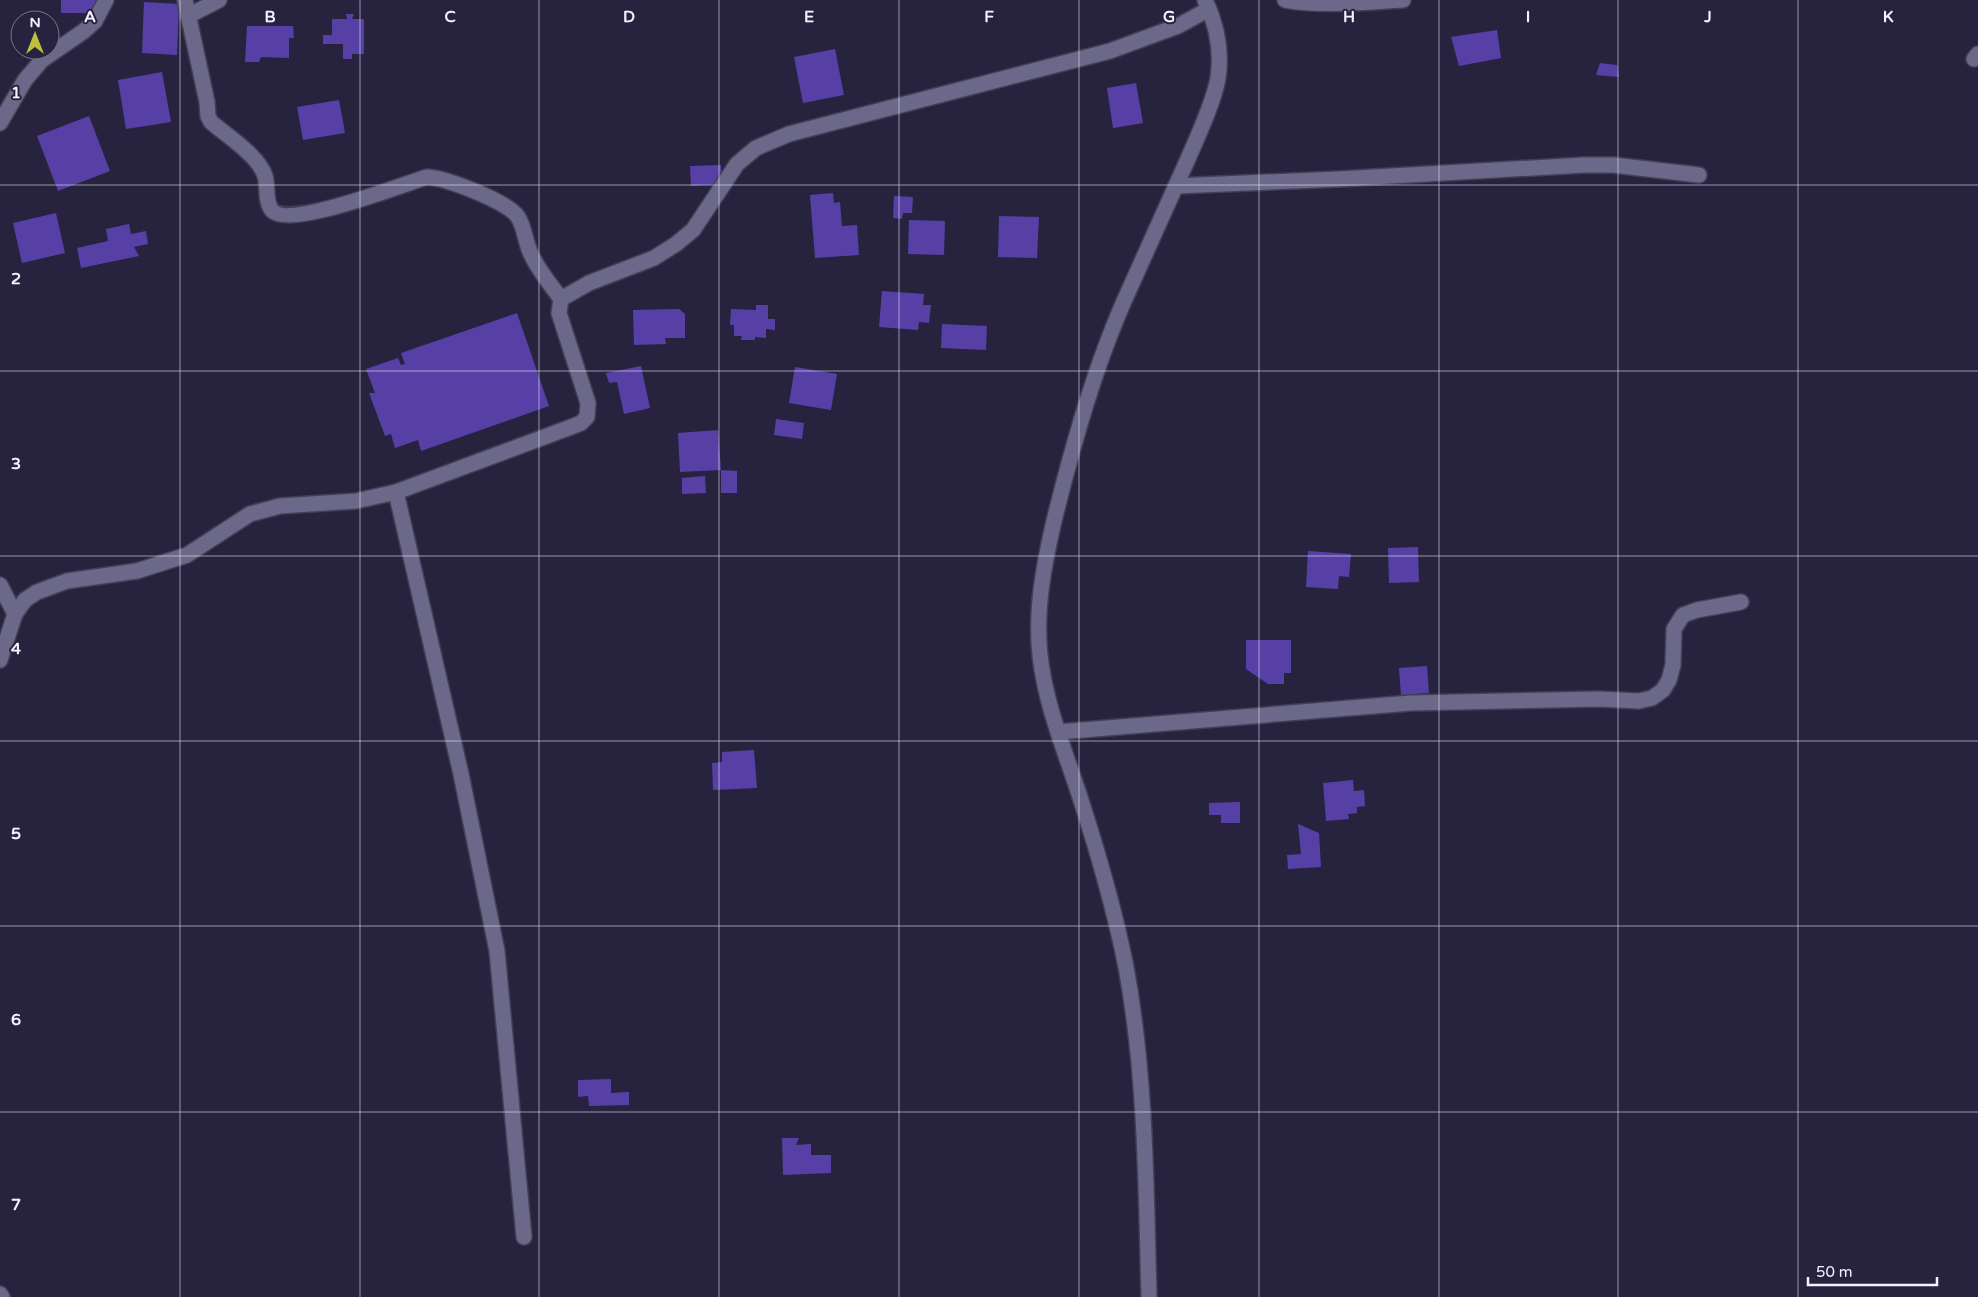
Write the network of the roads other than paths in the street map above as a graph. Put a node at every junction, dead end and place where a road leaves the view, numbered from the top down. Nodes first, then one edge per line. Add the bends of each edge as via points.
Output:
1 (106, 0) edge
2 (184, 0) edge
3 (219, 0) edge
4 (1285, 0) edge
5 (1403, 0) edge
6 (1206, 2) edge
7 (188, 16) junction
8 (0, 123) edge
9 (1699, 175) dead end
10 (1176, 186) junction
11 (561, 299) junction
12 (396, 492) junction
13 (0, 585) edge
14 (1741, 602) dead end
15 (15, 614) junction
16 (0, 660) edge
17 (1058, 732) junction
18 (524, 1238) dead end
19 (1149, 1297) edge

1 - 8 street via 95,21 42,60 25,80
2 - 7 street
3 - 7 street
4 - 5 street via 1336,3
6 - 10 street via 1215,26 1220,56 1217,82
6 - 11 street via 1178,26 1110,51 789,134 756,148 737,164 693,230 676,244 654,258 589,283
7 - 11 street via 208,116 258,164 264,174 271,210 278,216 337,206 427,177 438,177 503,205 517,215 531,254
9 - 10 street via 1613,165 1584,165
10 - 17 street via 1127,293 1101,360 1054,522 1039,614 1041,663 1048,705
11 - 12 street via 559,313 588,403 587,417 571,428
12 - 15 street via 356,501 280,506 250,514 187,555 137,571 67,581 24,600
12 - 18 street via 461,774 497,951
13 - 15 street
14 - 17 street via 1683,615 1674,629 1673,665 1669,680 1663,690 1652,698 1639,701 1411,703
15 - 16 street
17 - 19 street via 1098,856 1126,967 1136,1034 1145,1156

